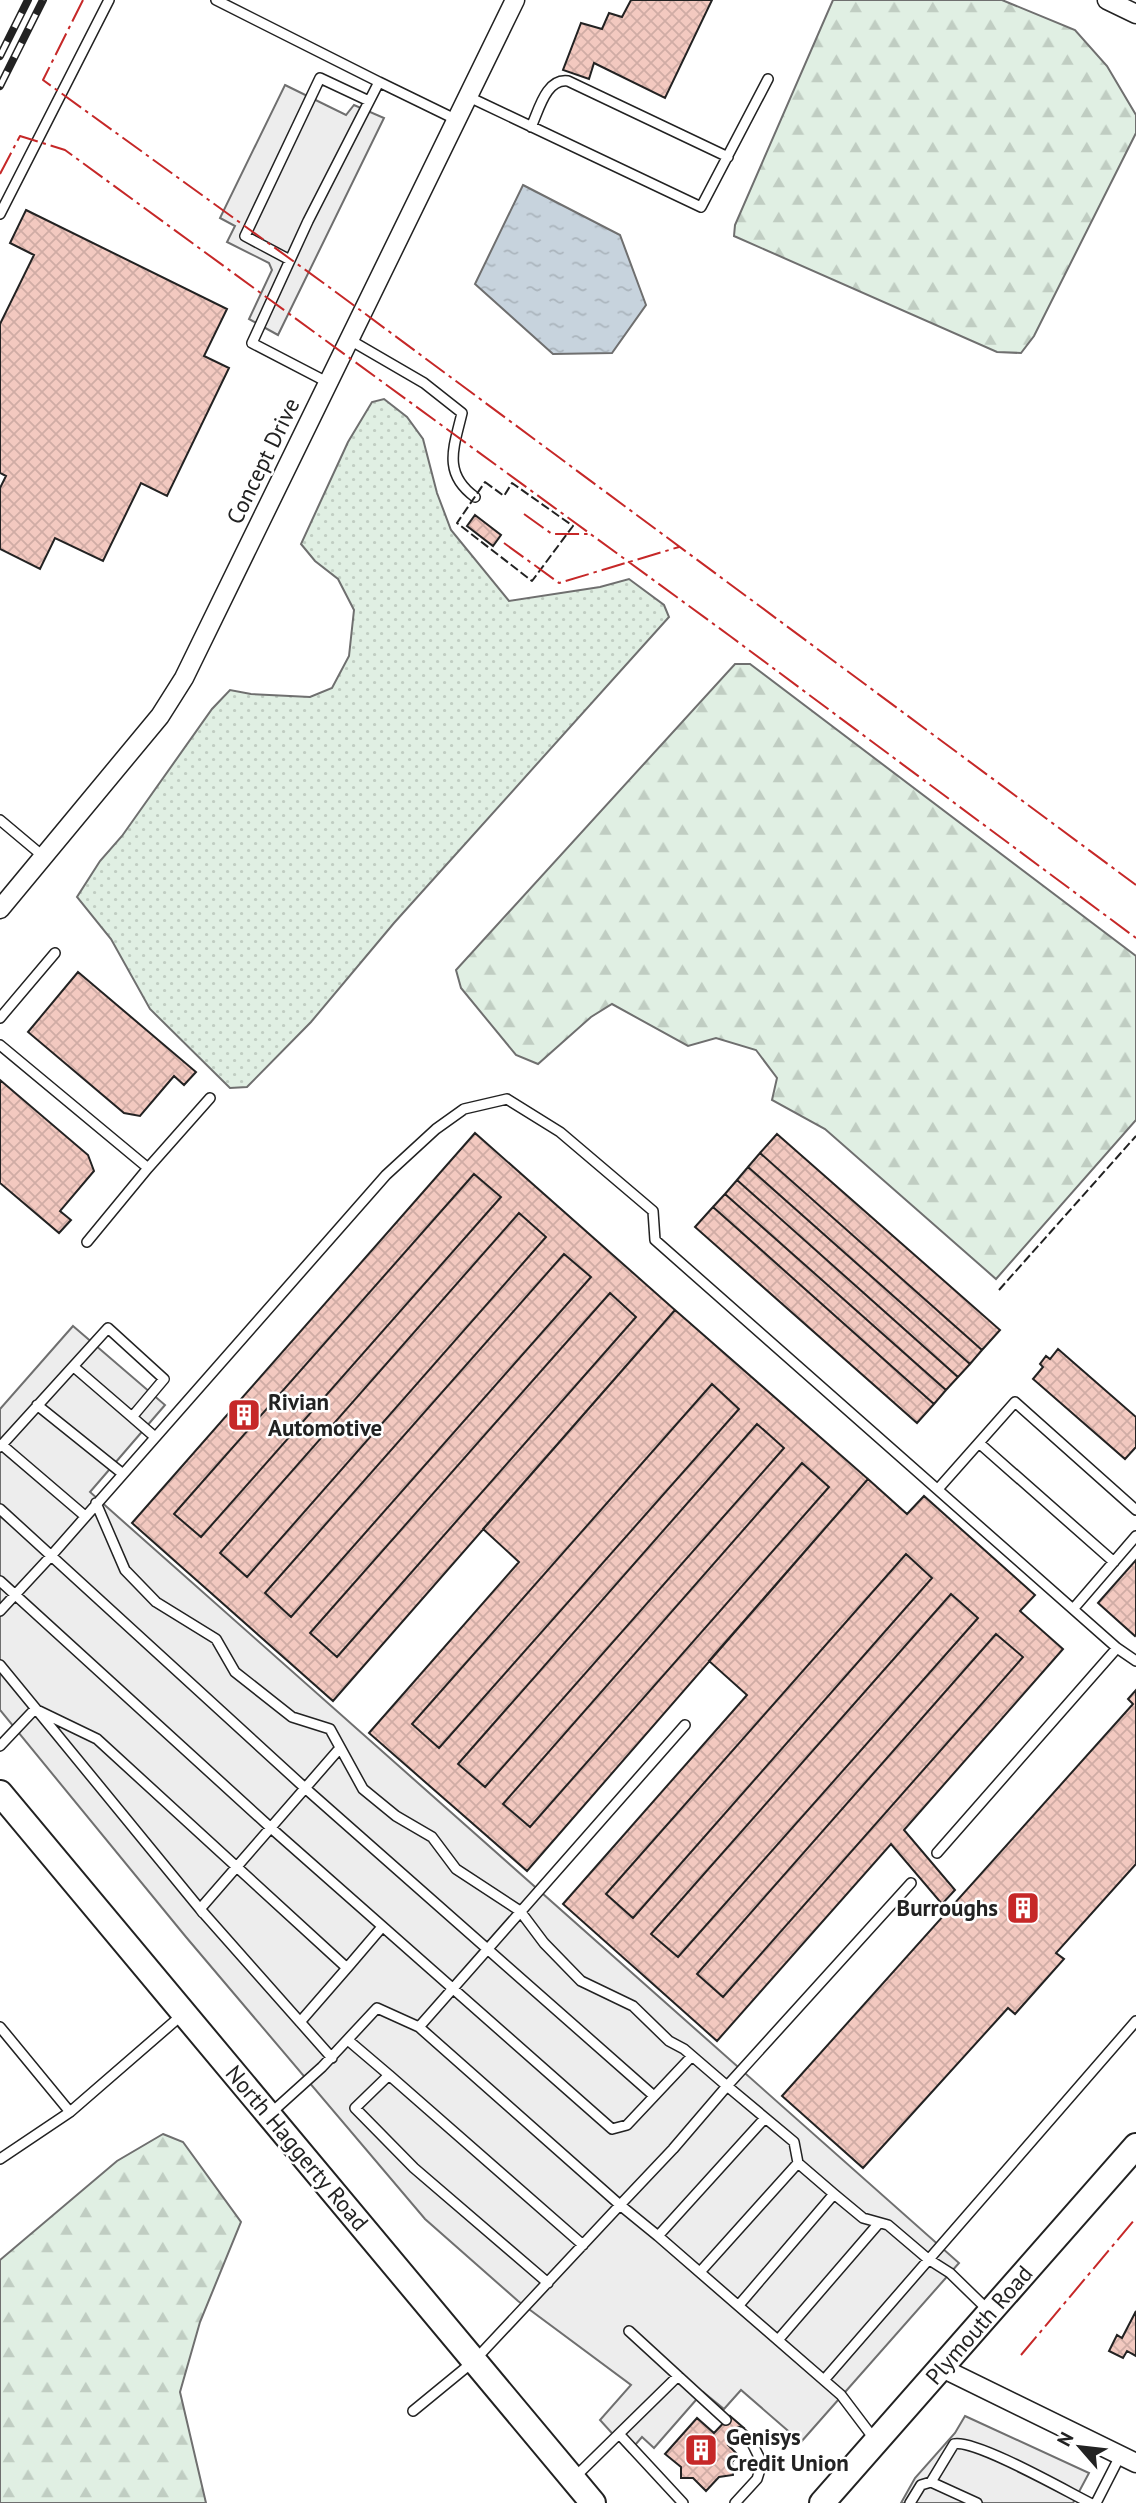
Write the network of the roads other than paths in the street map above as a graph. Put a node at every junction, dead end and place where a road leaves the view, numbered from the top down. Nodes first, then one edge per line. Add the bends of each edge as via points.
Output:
1 (109, 0) edge
2 (216, 0) edge
3 (515, 0) edge
4 (1107, 0) edge
5 (1136, 14) edge
6 (768, 79) dead end
7 (379, 82) junction
8 (469, 97) junction
9 (369, 101) junction
10 (458, 121) junction
11 (531, 127) junction
12 (728, 157) junction
13 (0, 214) edge
14 (290, 260) junction
15 (350, 340) junction
16 (329, 383) junction
17 (475, 497) dead end
18 (0, 820) edge
19 (44, 857) junction
20 (0, 909) edge
21 (55, 953) dead end
22 (0, 1018) edge
23 (0, 1045) edge
24 (209, 1098) dead end
25 (148, 1168) junction
26 (87, 1242) dead end
27 (74, 1367) junction
28 (37, 1405) junction
29 (132, 1417) junction
30 (155, 1437) junction
31 (979, 1443) junction
32 (1, 1446) edge
33 (123, 1474) junction
34 (938, 1489) junction
35 (96, 1503) junction
36 (0, 1509) edge
37 (1136, 1510) edge
38 (85, 1516) junction
39 (1136, 1536) edge
40 (51, 1556) junction
41 (1114, 1562) junction
42 (0, 1581) edge
43 (15, 1595) junction
44 (1074, 1608) junction
45 (0, 1611) edge
46 (1117, 1648) junction
47 (1136, 1661) edge
48 (0, 1665) edge
49 (35, 1709) junction
50 (685, 1726) dead end
51 (0, 1746) edge
52 (340, 1748) junction
53 (305, 1788) junction
54 (0, 1793) edge
55 (271, 1828) junction
56 (937, 1853) dead end
57 (237, 1867) junction
58 (911, 1883) dead end
59 (200, 1909) junction
60 (520, 1911) junction
61 (382, 1927) junction
62 (488, 1950) junction
63 (347, 1968) junction
64 (453, 1990) junction
65 (185, 2013) junction
66 (1136, 2021) edge
67 (300, 2022) junction
68 (0, 2027) edge
69 (419, 2027) junction
70 (349, 2040) junction
71 (692, 2056) junction
72 (332, 2058) junction
73 (388, 2075) junction
74 (727, 2086) junction
75 (654, 2096) junction
76 (69, 2112) junction
77 (270, 2115) junction
78 (765, 2118) junction
79 (1136, 2146) edge
80 (0, 2159) edge
81 (798, 2163) junction
82 (834, 2193) junction
83 (620, 2205) junction
84 (879, 2223) junction
85 (658, 2235) junction
86 (583, 2245) junction
87 (928, 2259) junction
88 (700, 2272) junction
89 (548, 2283) junction
90 (739, 2305) junction
91 (990, 2313) junction
92 (629, 2331) dead end
93 (779, 2340) junction
94 (474, 2361) junction
95 (942, 2368) junction
96 (678, 2376) junction
97 (824, 2380) junction
98 (413, 2411) dead end
99 (726, 2420) dead end
100 (740, 2432) dead end
101 (620, 2435) junction
102 (876, 2442) junction
103 (1128, 2460) edge
104 (573, 2479) junction
105 (931, 2482) junction
106 (965, 2501) edge
107 (593, 2503) edge
108 (683, 2503) edge
109 (735, 2503) edge
110 (821, 2503) edge
111 (910, 2503) edge
112 (977, 2503) edge
113 (1090, 2503) edge
114 (1096, 2503) edge

1 - 13 lane
2 - 7 lane
3 - 8 street, Concept Drive
4 - 5 street
6 - 12 lane
7 - 9 lane
7 - 10 lane
8 - 10 street, Concept Drive
8 - 11 lane
9 - 14 lane
9 - 14 lane via 320,78 245,236
10 - 15 street, Concept Drive
11 - 12 lane via 550,87 568,80
11 - 12 lane via 701,207
14 - 16 lane via 252,343
15 - 16 street, Concept Drive
15 - 17 lane via 424,383 462,414 452,456 456,478
16 - 19 street, Concept Drive via 184,678 160,716
18 - 19 lane
19 - 20 street, Concept Drive
21 - 22 lane
23 - 25 lane
24 - 25 lane
25 - 26 lane
27 - 28 lane
27 - 29 lane
27 - 29 lane via 108,1328 164,1379
28 - 32 lane
28 - 33 lane
29 - 30 lane
30 - 33 lane
30 - 34 lane via 386,1175 464,1109 507,1099 560,1132 653,1211 655,1240
31 - 34 lane
31 - 37 lane via 1016,1402
31 - 41 lane
32 - 38 lane
33 - 35 lane
34 - 44 lane
35 - 38 lane
35 - 52 lane via 125,1570 156,1601 216,1639 235,1672 292,1717 330,1729
36 - 40 lane
38 - 40 lane
39 - 41 lane
40 - 43 lane
40 - 53 lane
41 - 44 lane
42 - 43 lane
43 - 45 lane
43 - 55 lane
44 - 46 lane
46 - 47 lane
46 - 56 lane
48 - 49 lane
49 - 51 lane
49 - 57 lane via 97,1739
49 - 59 lane
50 - 60 lane
52 - 53 lane
52 - 60 lane via 363,1789 432,1837 456,1869
53 - 55 lane
53 - 62 lane
54 - 65 street, North Haggerty Road
55 - 57 lane
55 - 61 lane
57 - 59 lane
57 - 63 lane
58 - 74 lane
59 - 67 lane
60 - 62 lane
60 - 71 lane via 581,1981 633,2006
61 - 63 lane
61 - 64 lane
62 - 64 lane
62 - 75 lane
63 - 67 lane
64 - 69 lane
64 - 75 lane via 612,2129 627,2125
65 - 76 lane
65 - 77 street, North Haggerty Road
66 - 87 lane
67 - 72 lane
68 - 76 lane
69 - 70 lane via 377,2008
69 - 83 lane
70 - 72 lane
70 - 73 lane
71 - 74 lane
71 - 75 lane
72 - 77 lane
73 - 86 lane
73 - 89 lane via 355,2108 414,2168
74 - 78 lane
74 - 83 lane
76 - 80 lane
77 - 94 street, North Haggerty Road
78 - 81 lane via 794,2142
78 - 85 lane
79 - 91 street, Plymouth Road
81 - 82 lane
81 - 88 lane
82 - 84 lane via 863,2218
82 - 90 lane
83 - 85 lane
83 - 86 lane
84 - 87 lane via 888,2225
84 - 93 lane
85 - 88 lane
86 - 89 lane
87 - 91 lane via 950,2273
87 - 97 lane
88 - 90 lane
89 - 94 lane
90 - 93 lane
91 - 95 street, Plymouth Road
92 - 96 lane
93 - 97 lane
94 - 98 lane
94 - 104 street, North Haggerty Road
95 - 102 street, Plymouth Road
95 - 103 street
96 - 99 lane
96 - 101 lane
97 - 102 lane
100 - 109 lane via 751,2441 762,2463 757,2479
101 - 104 lane
101 - 108 lane
102 - 110 street, Plymouth Road
103 - 114 lane
104 - 107 street, North Haggerty Road
105 - 106 lane
105 - 111 lane via 921,2485
105 - 113 lane via 954,2444 961,2442
106 - 112 lane

